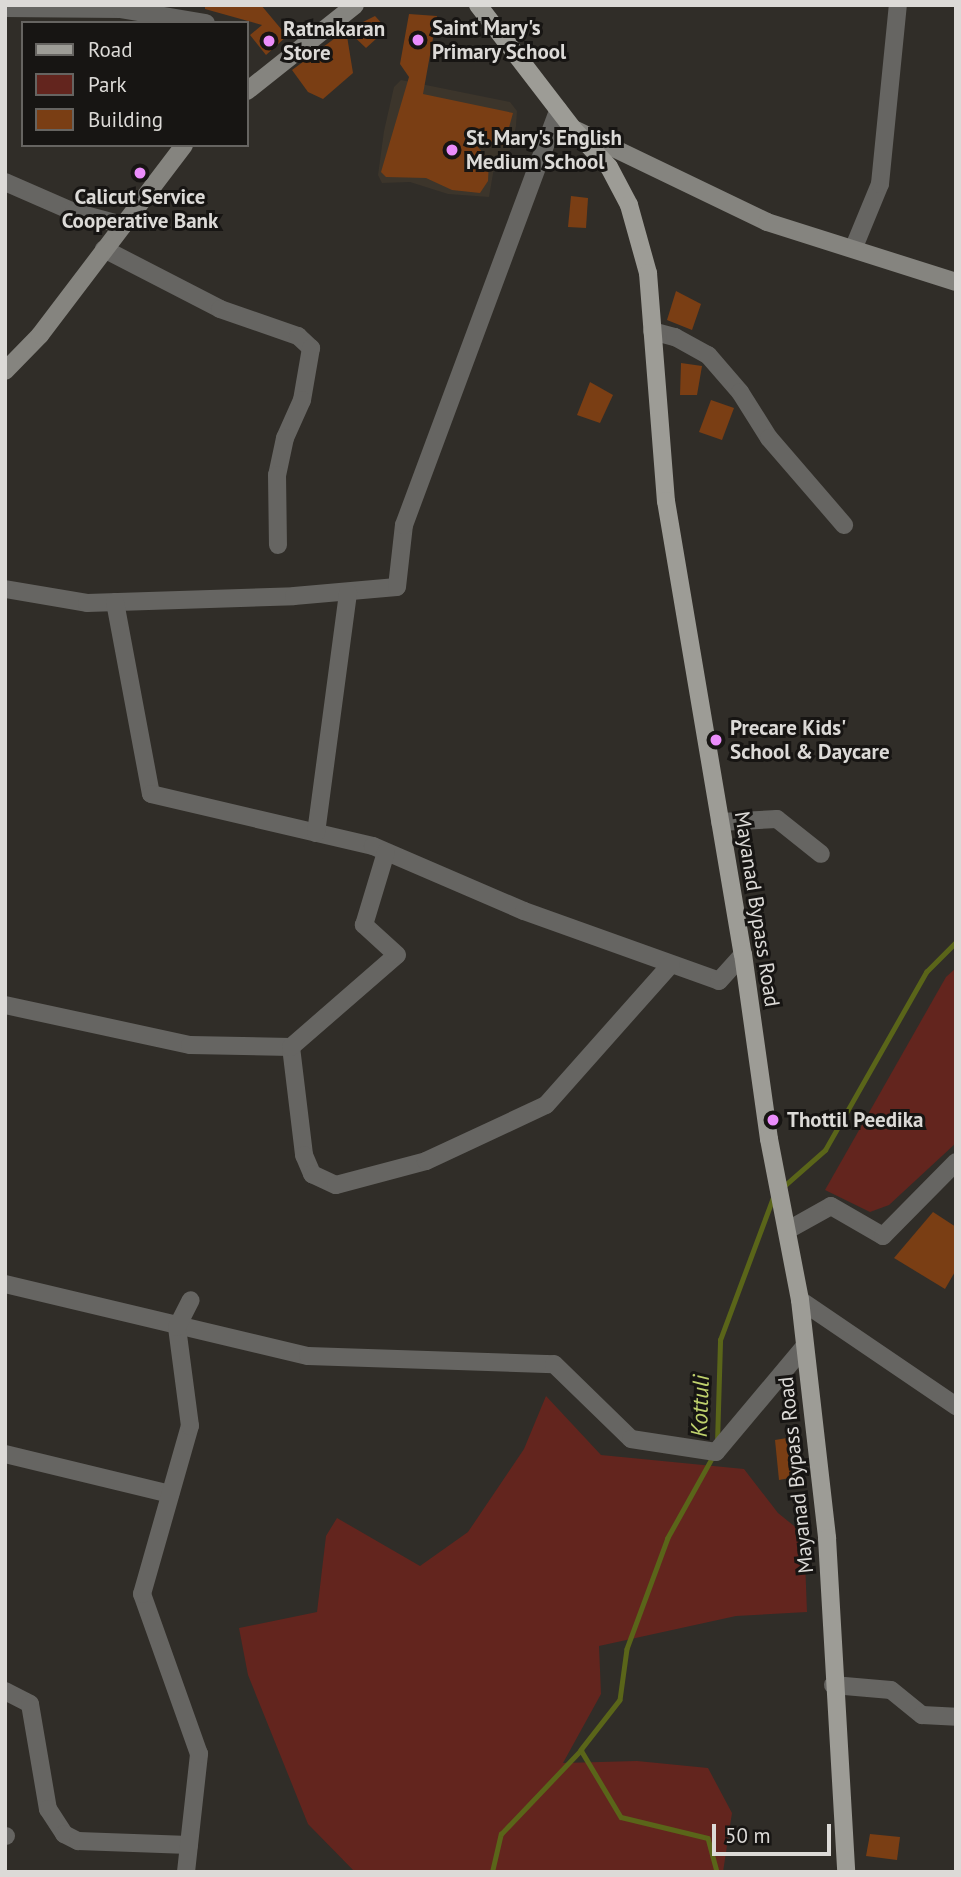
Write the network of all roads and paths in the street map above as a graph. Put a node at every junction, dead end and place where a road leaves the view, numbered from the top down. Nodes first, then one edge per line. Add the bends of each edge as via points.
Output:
1 (355, 5) edge
2 (478, 5) edge
3 (898, 5) edge
4 (121, 7) edge
5 (5, 8) edge
6 (195, 21) edge
7 (249, 83) edge
8 (558, 110) junction
9 (573, 129) junction
10 (182, 147) edge
11 (619, 151) junction
12 (595, 152) junction
13 (5, 182) edge
14 (123, 225) junction
15 (854, 247) junction
16 (104, 249) junction
17 (956, 282) edge
18 (652, 331) junction
19 (5, 371) edge
20 (844, 525) dead end
21 (278, 545) dead end
22 (5, 589) edge
23 (348, 592) junction
24 (115, 602) junction
25 (720, 822) junction
26 (316, 833) junction
27 (386, 852) junction
28 (821, 854) dead end
29 (743, 954) junction
30 (671, 964) junction
31 (5, 1006) edge
32 (291, 1047) junction
33 (956, 1162) edge
34 (788, 1228) junction
35 (5, 1284) edge
36 (191, 1300) dead end
37 (800, 1300) junction
38 (177, 1327) junction
39 (806, 1346) junction
40 (956, 1406) edge
41 (5, 1454) edge
42 (170, 1494) junction
43 (833, 1685) junction
44 (5, 1691) edge
45 (956, 1717) edge
46 (189, 1845) junction
47 (186, 1872) edge
48 (846, 1872) edge

1 - 7 main road
2 - 8 main road, Mayanad Bypass Road
3 - 15 street via 880,184
4 - 5 street
4 - 6 street
8 - 9 main road, Mayanad Bypass Road
8 - 23 street via 404,525 397,587
9 - 11 main road
9 - 12 main road, Mayanad Bypass Road
10 - 14 main road
11 - 12 main road
11 - 15 main road via 767,222
12 - 18 main road, Mayanad Bypass Road via 629,205 648,273
13 - 14 street via 74,212
14 - 16 main road
15 - 17 main road
16 - 19 main road via 40,335
16 - 21 street via 220,310 290,333 311,348 302,400 285,438 277,475
18 - 20 street via 675,337 708,355 740,392 768,438
18 - 25 main road, Mayanad Bypass Road via 666,501
22 - 24 street via 87,603
23 - 24 street
23 - 26 street
24 - 26 street via 151,794
25 - 28 street via 777,819
25 - 29 main road, Mayanad Bypass Road
26 - 27 street
27 - 30 street via 524,911
27 - 32 street via 364,925 397,955
29 - 30 street via 719,981
29 - 34 main road, Mayanad Bypass Road via 769,1139
30 - 32 street via 546,1105 426,1161 336,1185 312,1174 304,1155
31 - 32 street via 190,1045
33 - 34 street via 883,1236 831,1206
34 - 37 main road, Mayanad Bypass Road
35 - 38 street
36 - 38 street
37 - 39 main road, Mayanad Bypass Road
37 - 40 street
38 - 39 street via 309,1356 554,1364 631,1439 716,1452
38 - 42 street via 190,1426
39 - 43 main road, Mayanad Bypass Road via 827,1538
41 - 42 street
42 - 46 street via 142,1594 199,1754
43 - 45 street via 891,1690 922,1715
43 - 48 main road, Mayanad Bypass Road
44 - 46 street via 30,1704 48,1809 64,1834 78,1841
46 - 47 street

